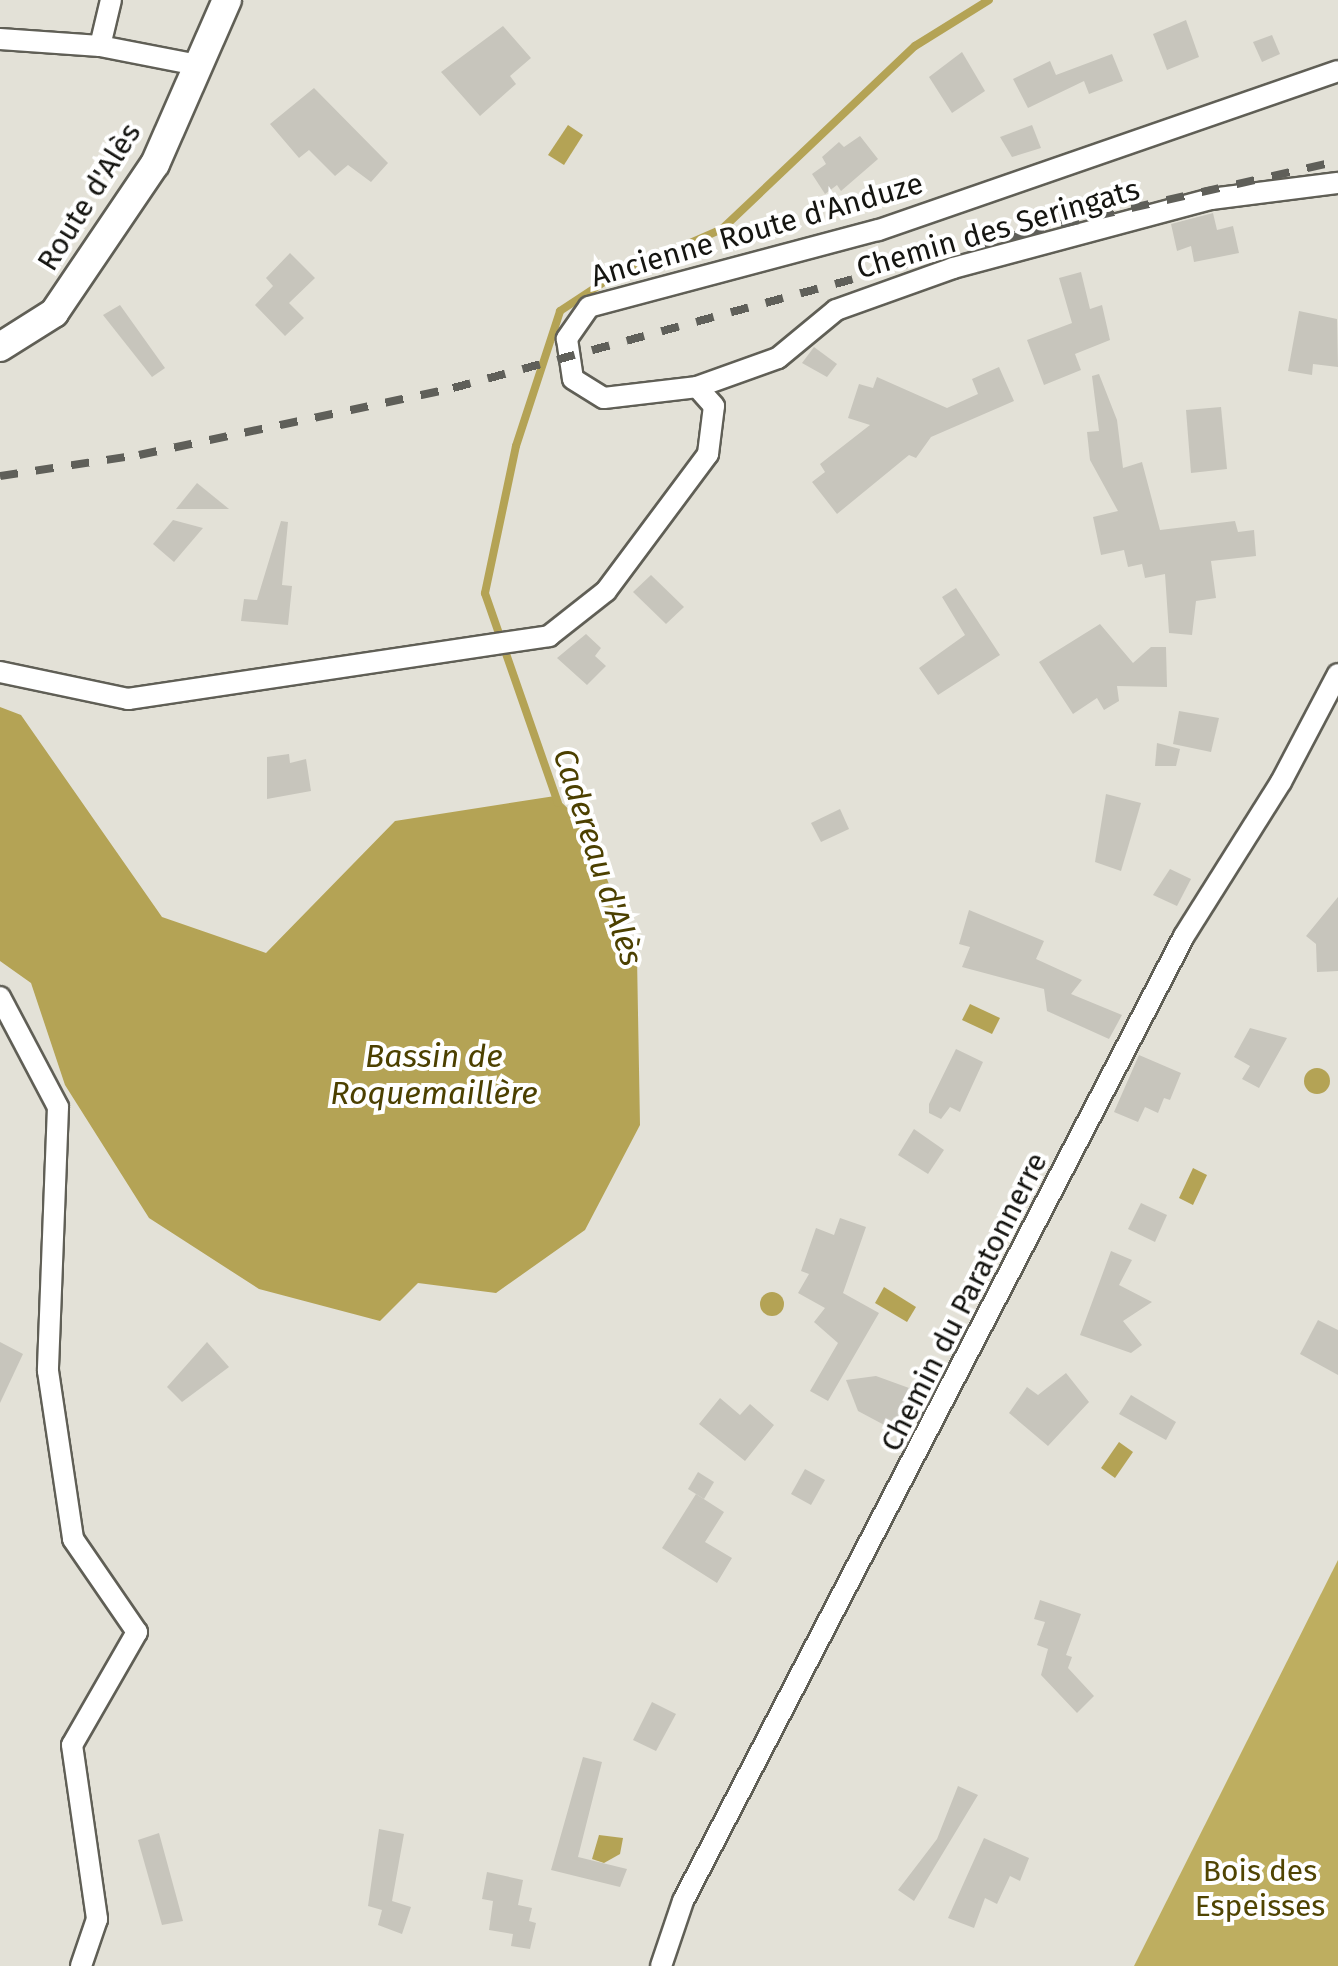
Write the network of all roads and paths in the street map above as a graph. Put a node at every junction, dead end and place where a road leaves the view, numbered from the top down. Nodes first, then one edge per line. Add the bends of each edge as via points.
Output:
1 (110, 0) edge
2 (227, 0) edge
3 (0, 39) edge
4 (100, 46) junction
5 (198, 65) junction
6 (1338, 71) edge
7 (1338, 183) edge
8 (0, 348) edge
9 (696, 387) junction
10 (0, 672) edge
11 (1338, 674) edge
12 (0, 997) edge
13 (81, 1966) edge
14 (661, 1966) edge

1 - 4 street
2 - 5 main road, Route d'Alès
3 - 4 street
4 - 5 street
5 - 8 main road, Route d'Alès via 155,164 54,313
6 - 9 street, Ancienne Route d'Anduze via 878,230 588,307 567,338 573,379 604,398
7 - 9 street, Chemin des Seringats via 1211,199 953,268 836,310 778,358
9 - 10 street via 714,406 708,454 606,591 549,636 128,699
11 - 14 street, Chemin du Paratonnerre via 1281,782 1184,936 682,1900
12 - 13 street via 58,1107 48,1371 73,1539 138,1632 72,1746 97,1919

